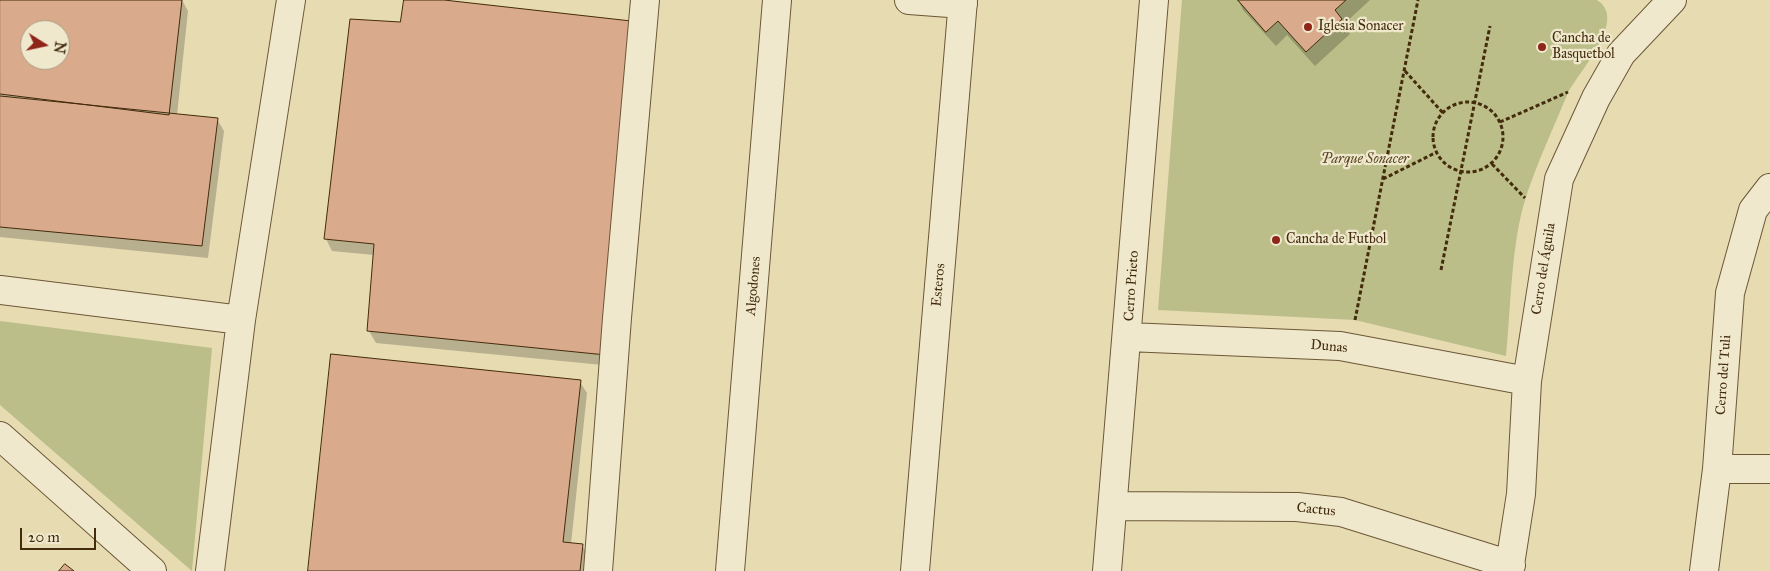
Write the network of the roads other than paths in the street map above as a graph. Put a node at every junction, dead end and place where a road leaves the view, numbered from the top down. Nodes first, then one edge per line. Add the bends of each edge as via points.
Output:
1 (291, 0) edge
2 (645, 0) edge
3 (777, 0) edge
4 (909, 0) edge
5 (1154, 0) edge
6 (963, 2) edge
7 (1657, 5) edge
8 (1770, 188) edge
9 (0, 290) edge
10 (241, 320) junction
11 (1128, 337) junction
12 (1527, 381) junction
13 (0, 436) edge
14 (1717, 469) junction
15 (1770, 469) edge
16 (1113, 506) junction
17 (1510, 568) edge
18 (152, 571) edge
19 (210, 571) edge
20 (598, 571) edge
21 (730, 571) edge
22 (915, 571) edge
23 (1107, 571) edge
24 (1704, 571) edge

1 - 10 street
2 - 20 street
3 - 21 street, Algodones
4 - 6 street
5 - 11 street, Cerro Prieto
6 - 22 street, Esteros
7 - 12 street, Cerro del Águila via 1621,54 1596,98 1559,179
8 - 14 street, Cerro del Tuli via 1753,210 1730,293
9 - 10 street
10 - 19 street
11 - 12 street, Dunas via 1340,346
11 - 16 street, Cerro Prieto
12 - 17 street, Cerro del Águila via 1521,494
13 - 18 street
14 - 15 street
14 - 24 street, Cerro del Tuli
16 - 17 street, Cactus via 1297,507 1341,512
16 - 23 street, Cerro Prieto

